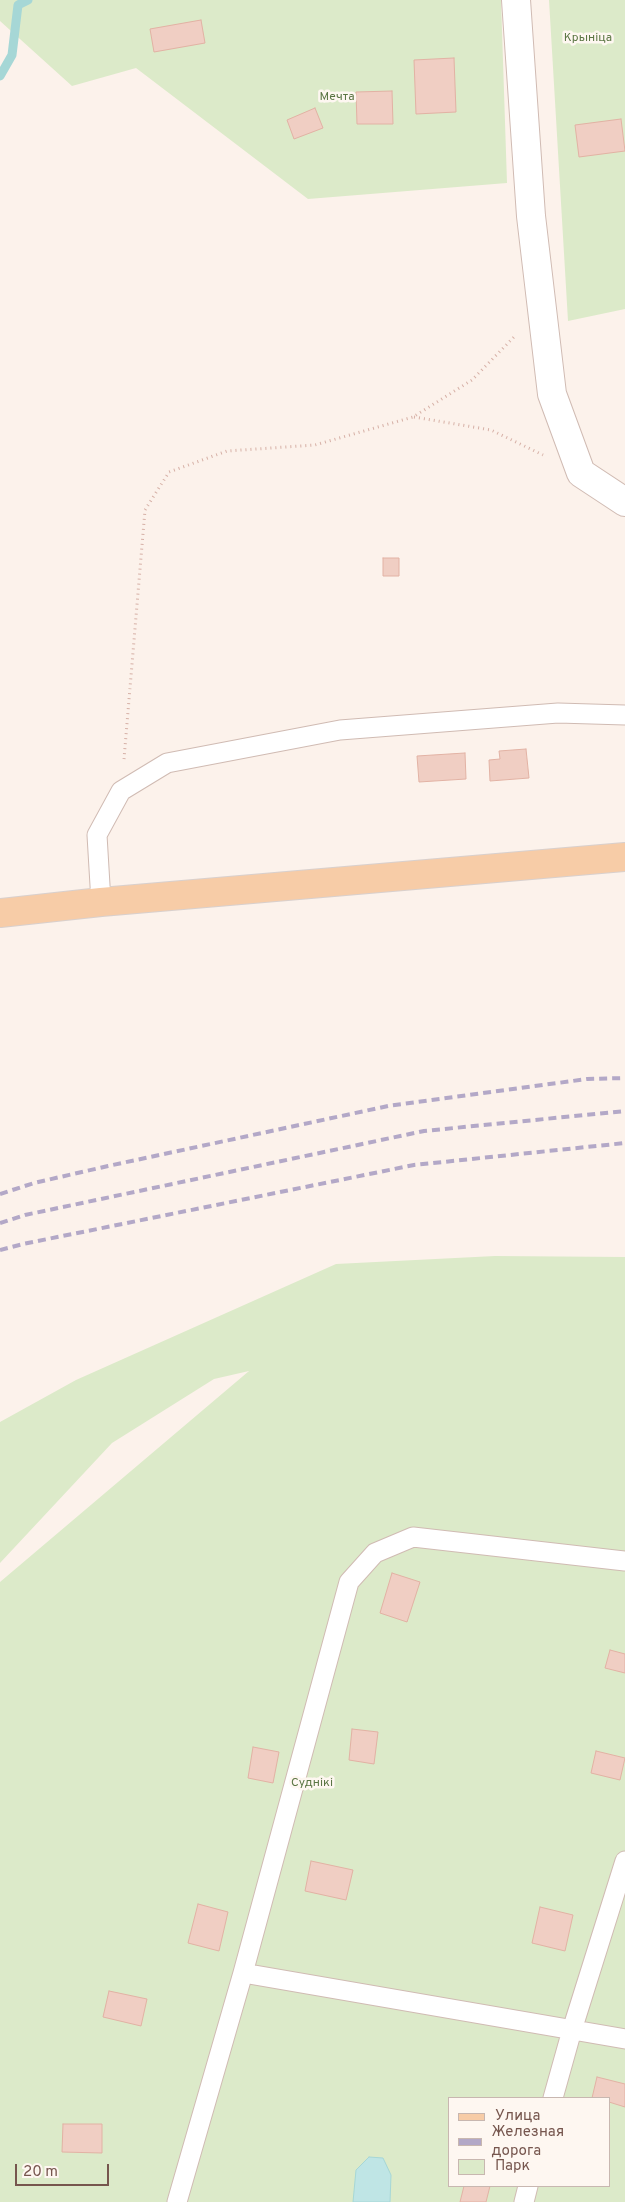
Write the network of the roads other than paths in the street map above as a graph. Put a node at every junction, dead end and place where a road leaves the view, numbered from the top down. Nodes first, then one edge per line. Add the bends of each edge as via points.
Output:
1 (516, 0) edge
2 (625, 502) edge
3 (625, 715) edge
4 (625, 857) edge
5 (100, 902) junction
6 (0, 914) edge
7 (625, 1561) edge
8 (625, 1861) edge
9 (243, 1974) junction
10 (572, 2030) junction
11 (625, 2039) edge
12 (553, 2097) edge
13 (528, 2187) edge
14 (177, 2202) edge
15 (524, 2202) edge

1 - 2 street via 531,216 552,394 581,473
3 - 5 lane via 558,713 340,730 167,763 122,791 97,835
4 - 5 main road
5 - 6 main road
7 - 9 lane via 413,1537 375,1553 348,1582
8 - 10 lane
9 - 10 lane
9 - 14 lane
10 - 11 lane
10 - 12 lane
13 - 15 lane

